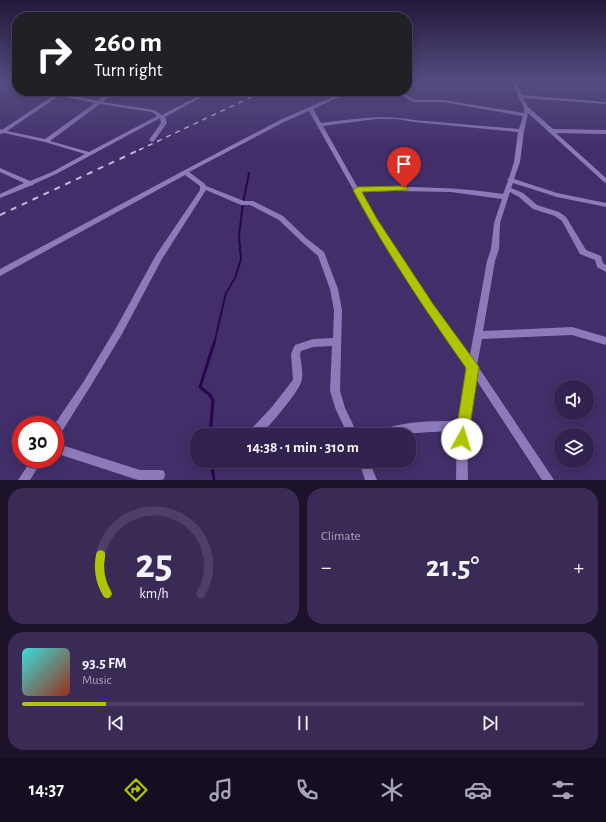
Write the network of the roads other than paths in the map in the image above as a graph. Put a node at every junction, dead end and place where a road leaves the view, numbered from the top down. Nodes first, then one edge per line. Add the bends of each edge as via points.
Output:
1 (43, 104) edge
2 (97, 104) edge
3 (109, 104) edge
4 (186, 104) edge
5 (318, 104) edge
6 (476, 104) edge
7 (524, 104) edge
8 (310, 108) junction
9 (526, 111) junction
10 (161, 117) junction
11 (320, 125) junction
12 (521, 131) junction
13 (551, 131) junction
14 (1, 132) edge
15 (606, 132) edge
16 (152, 140) dead end
17 (46, 141) junction
18 (90, 154) junction
19 (0, 170) edge
20 (185, 172) junction
21 (606, 181) edge
22 (31, 184) junction
23 (509, 185) junction
24 (204, 187) junction
25 (357, 190) junction
26 (0, 196) edge
27 (506, 197) junction
28 (606, 205) edge
29 (606, 269) edge
30 (0, 273) edge
31 (478, 336) junction
32 (606, 341) edge
33 (336, 342) junction
34 (473, 367) junction
35 (64, 418) edge
36 (462, 426) junction
37 (260, 428) edge
38 (350, 428) edge
39 (406, 428) edge
40 (64, 451) edge
41 (32, 468) edge
42 (367, 468) edge
43 (160, 475) dead end
44 (24, 480) edge
45 (371, 480) edge
46 (462, 480) edge
47 (548, 480) edge

1 - 14 street
2 - 17 street
3 - 10 street via 149,110
4 - 10 street
5 - 8 street
6 - 9 street
7 - 9 street
8 - 11 street
8 - 20 street
9 - 12 street
9 - 13 street
10 - 16 street via 164,123
10 - 18 street
11 - 12 street via 397,118
11 - 25 street
12 - 23 street via 517,162
13 - 15 street
13 - 21 street
14 - 17 street
17 - 18 street
18 - 22 street
19 - 22 street
20 - 24 street
20 - 30 street
22 - 26 street
23 - 27 street
23 - 28 street
23 - 29 street via 534,208 564,218 582,251 598,258 600,265
24 - 33 street via 243,203 251,203 281,218 321,254 334,289 338,310
24 - 35 street via 159,257 119,331
25 - 27 street via 462,190
25 - 34 street via 429,307
27 - 31 street via 497,223 495,249
31 - 32 street via 572,331
31 - 34 street
33 - 37 street via 313,342 298,348 295,354 297,382
33 - 38 street via 335,391
34 - 36 street
34 - 47 street
36 - 39 street
36 - 46 street
40 - 43 street via 140,475
41 - 44 street
42 - 45 street

